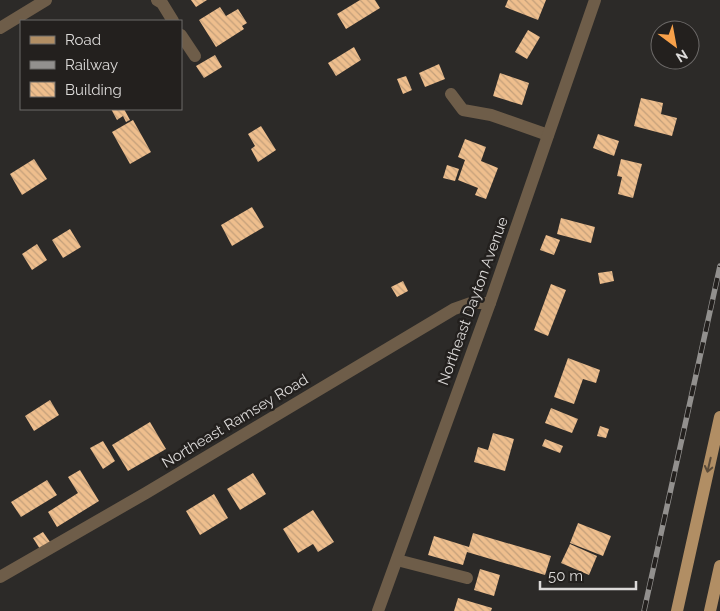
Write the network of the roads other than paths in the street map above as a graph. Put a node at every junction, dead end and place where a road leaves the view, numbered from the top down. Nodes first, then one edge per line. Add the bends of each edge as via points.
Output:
1 (46, 0) edge
2 (157, 0) edge
3 (595, 0) edge
4 (172, 20) edge
5 (0, 28) edge
6 (182, 36) edge
7 (195, 56) dead end
8 (451, 94) dead end
9 (548, 135) junction
10 (490, 303) junction
11 (720, 418) edge
12 (397, 560) junction
13 (720, 566) edge
14 (0, 577) edge
15 (468, 578) dead end
16 (378, 611) edge
17 (677, 611) edge
18 (710, 611) edge

1 - 5 street
2 - 4 street
3 - 9 street, Northeast Dayton Avenue
6 - 7 street
8 - 9 street via 463,110 491,115
9 - 10 street, Northeast Dayton Avenue
10 - 12 street, Northeast Dayton Avenue
10 - 14 street, Northeast Ramsey Road via 471,302 454,309
11 -> 17 main road
12 - 15 street
12 - 16 street, Northeast Dayton Avenue
13 - 18 main road

